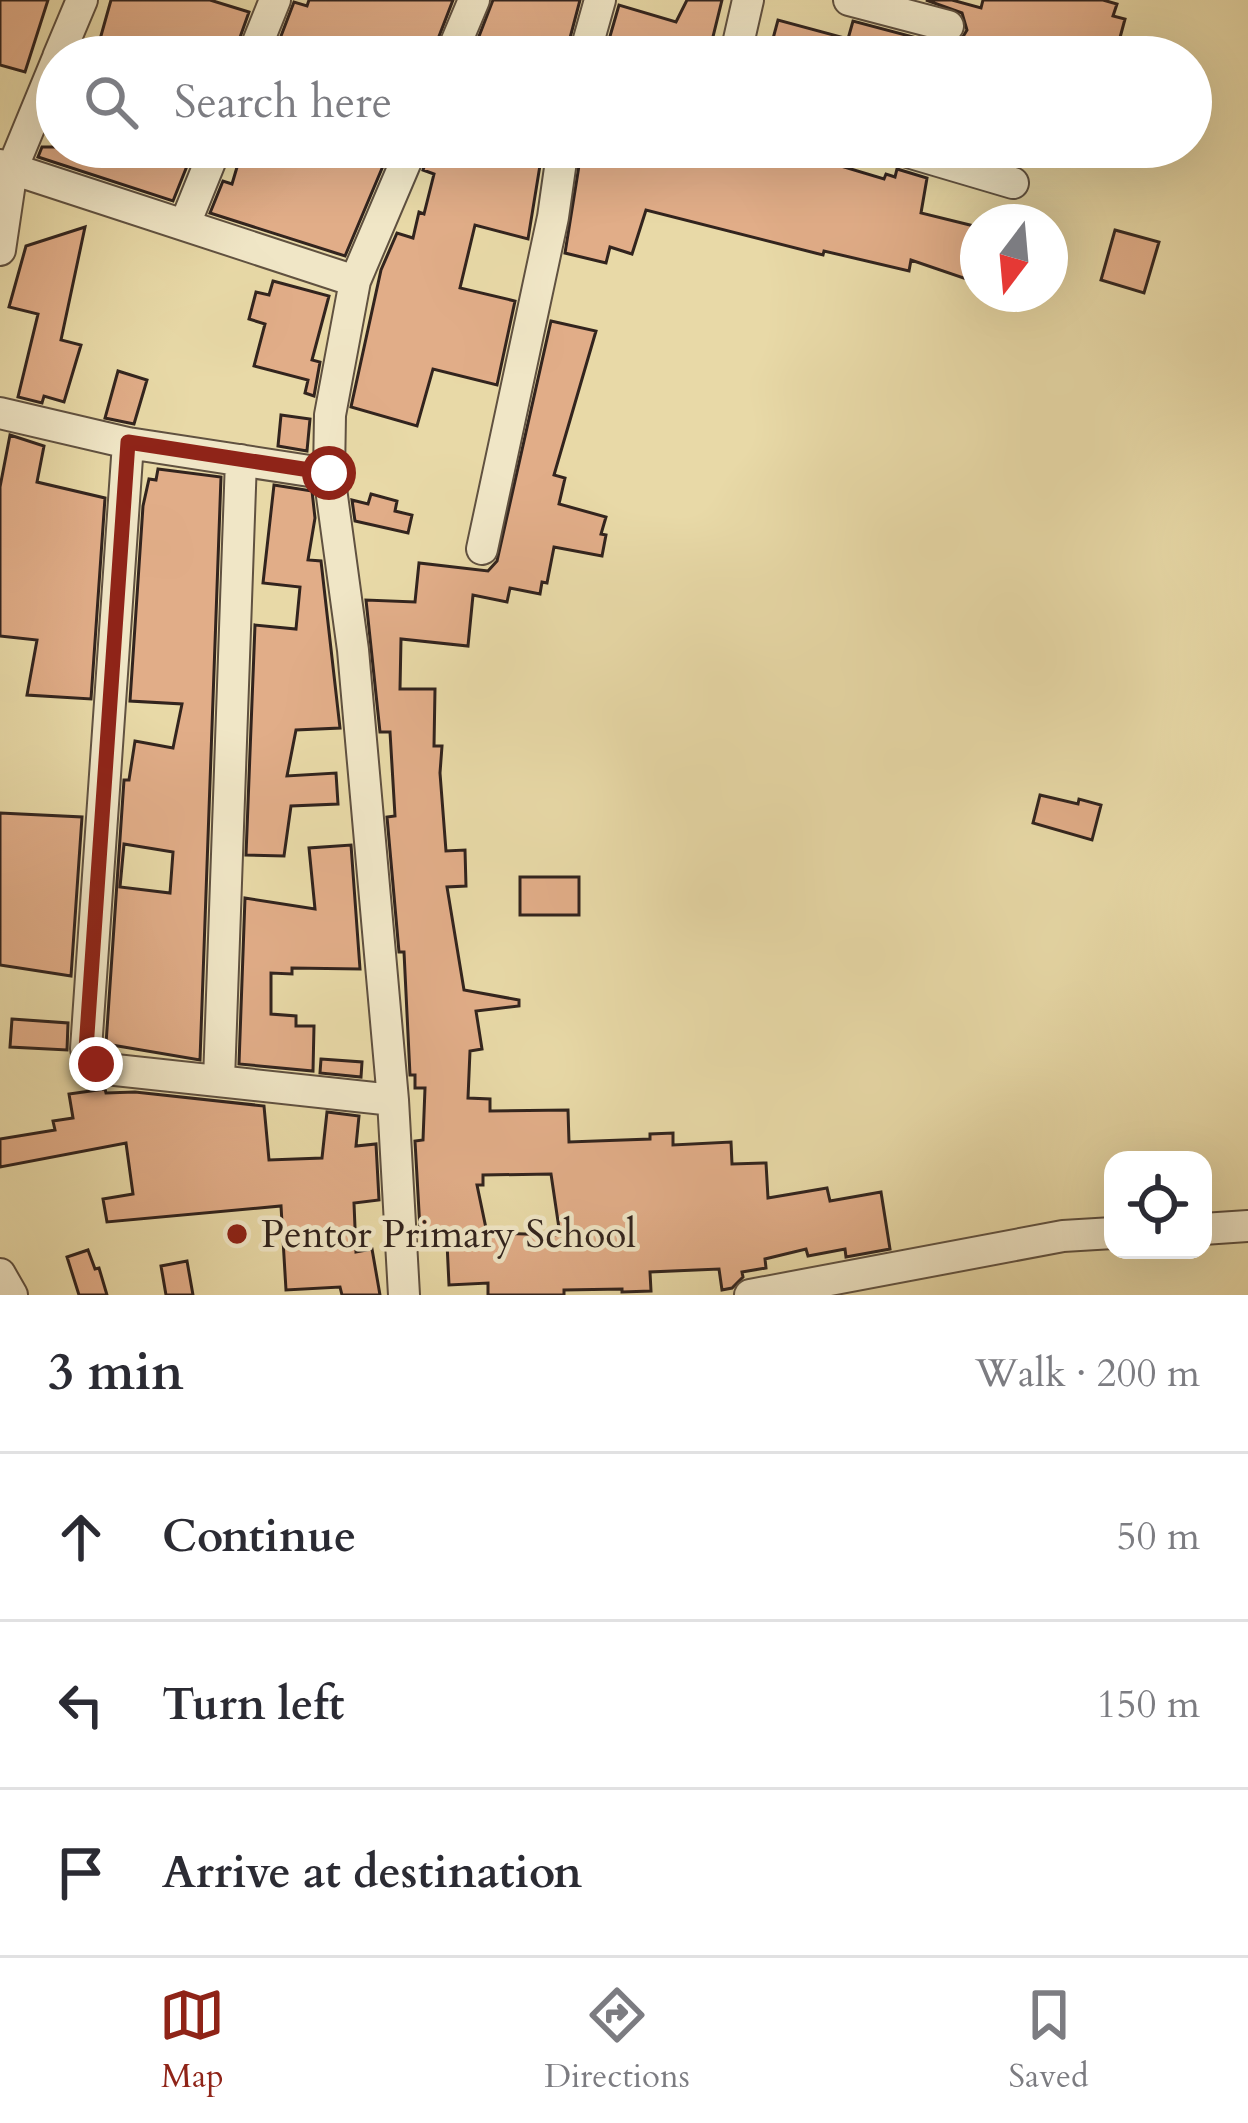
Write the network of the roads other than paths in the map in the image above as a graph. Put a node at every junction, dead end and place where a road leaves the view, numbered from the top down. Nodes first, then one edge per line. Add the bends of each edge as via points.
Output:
1 (82, 0) edge
2 (274, 0) edge
3 (474, 0) edge
4 (600, 0) edge
5 (748, 0) edge
6 (849, 0) edge
7 (948, 26) dead end
8 (67, 36) edge
9 (260, 36) edge
10 (459, 36) edge
11 (590, 36) edge
12 (740, 36) edge
13 (36, 104) edge
14 (6, 167) edge
15 (207, 168) edge
16 (403, 168) edge
17 (560, 168) edge
18 (961, 168) edge
19 (1012, 183) dead end
20 (184, 224) junction
21 (0, 250) edge
22 (355, 280) junction
23 (0, 413) edge
24 (128, 442) junction
25 (242, 460) junction
26 (329, 473) junction
27 (482, 549) dead end
28 (219, 1080) junction
29 (393, 1100) junction
30 (1248, 1226) edge
31 (1212, 1228) edge
32 (1104, 1234) edge
33 (0, 1274) edge
34 (12, 1295) edge
35 (404, 1295) edge
36 (750, 1295) edge

1 - 8 street
2 - 9 street
3 - 10 street
4 - 11 street
5 - 12 street
6 - 7 street
13 - 14 street
14 - 20 street
14 - 21 street
15 - 20 street
16 - 22 street
17 - 27 street
18 - 19 street
20 - 22 street
22 - 26 street via 330,415
23 - 24 street
24 - 25 street
24 - 28 street via 86,1049 106,1069
25 - 26 street
25 - 28 street
26 - 29 street
28 - 29 street
29 - 35 street
30 - 31 street
32 - 36 street
33 - 34 street

